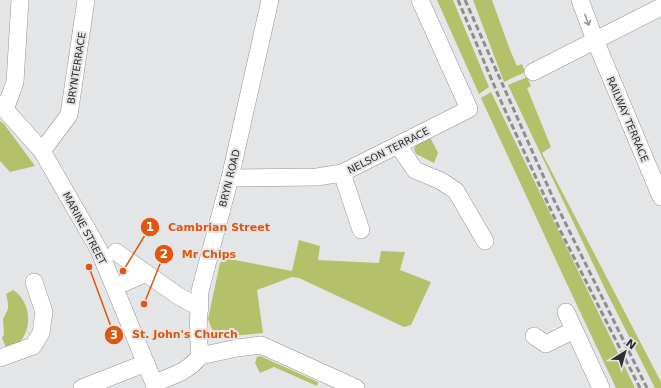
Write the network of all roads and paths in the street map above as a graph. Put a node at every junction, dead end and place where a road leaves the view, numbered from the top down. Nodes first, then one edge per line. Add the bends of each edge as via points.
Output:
1 (20, 0) edge
2 (86, 0) edge
3 (270, 0) edge
4 (420, 0) edge
5 (580, 0) edge
6 (661, 7) edge
7 (595, 40) junction
8 (533, 72) dead end
9 (3, 107) edge
10 (398, 144) junction
11 (42, 151) junction
12 (342, 173) junction
13 (230, 178) junction
14 (661, 197) edge
15 (361, 230) dead end
16 (486, 241) dead end
17 (116, 252) dead end
18 (146, 273) junction
19 (34, 282) dead end
20 (124, 283) dead end
21 (200, 308) junction
22 (566, 312) dead end
23 (574, 330) junction
24 (534, 336) dead end
25 (200, 356) junction
26 (0, 358) edge
27 (146, 363) junction
28 (156, 385) edge
29 (82, 388) edge
30 (356, 388) edge
31 (601, 388) edge

1 - 9 street via 15,82
2 - 11 street, BRYNTERRACE via 69,115
3 - 13 street, BRYN ROAD
4 - 10 street, NELSON TERRACE via 469,109
5 -> 7 street, RAILWAY TERRACE
6 - 7 street
7 - 8 street
7 - 14 street, RAILWAY TERRACE
9 - 11 street, MARINE STREET
10 - 12 street, NELSON TERRACE
10 - 16 street via 415,170 441,181 456,191
11 - 27 street, MARINE STREET via 99,250
12 - 13 street, NELSON TERRACE via 317,177
12 - 15 street
13 - 21 street, BRYN ROAD via 200,292
17 - 18 street
18 - 20 street
18 - 21 street
19 - 26 street via 44,312 41,333 33,346
21 - 25 street, BRYN ROAD
22 - 23 street
23 - 24 street via 546,344
23 - 31 street
25 - 28 street via 193,366
25 - 30 street via 261,345
27 - 28 street, MARINE STREET
27 - 29 street

